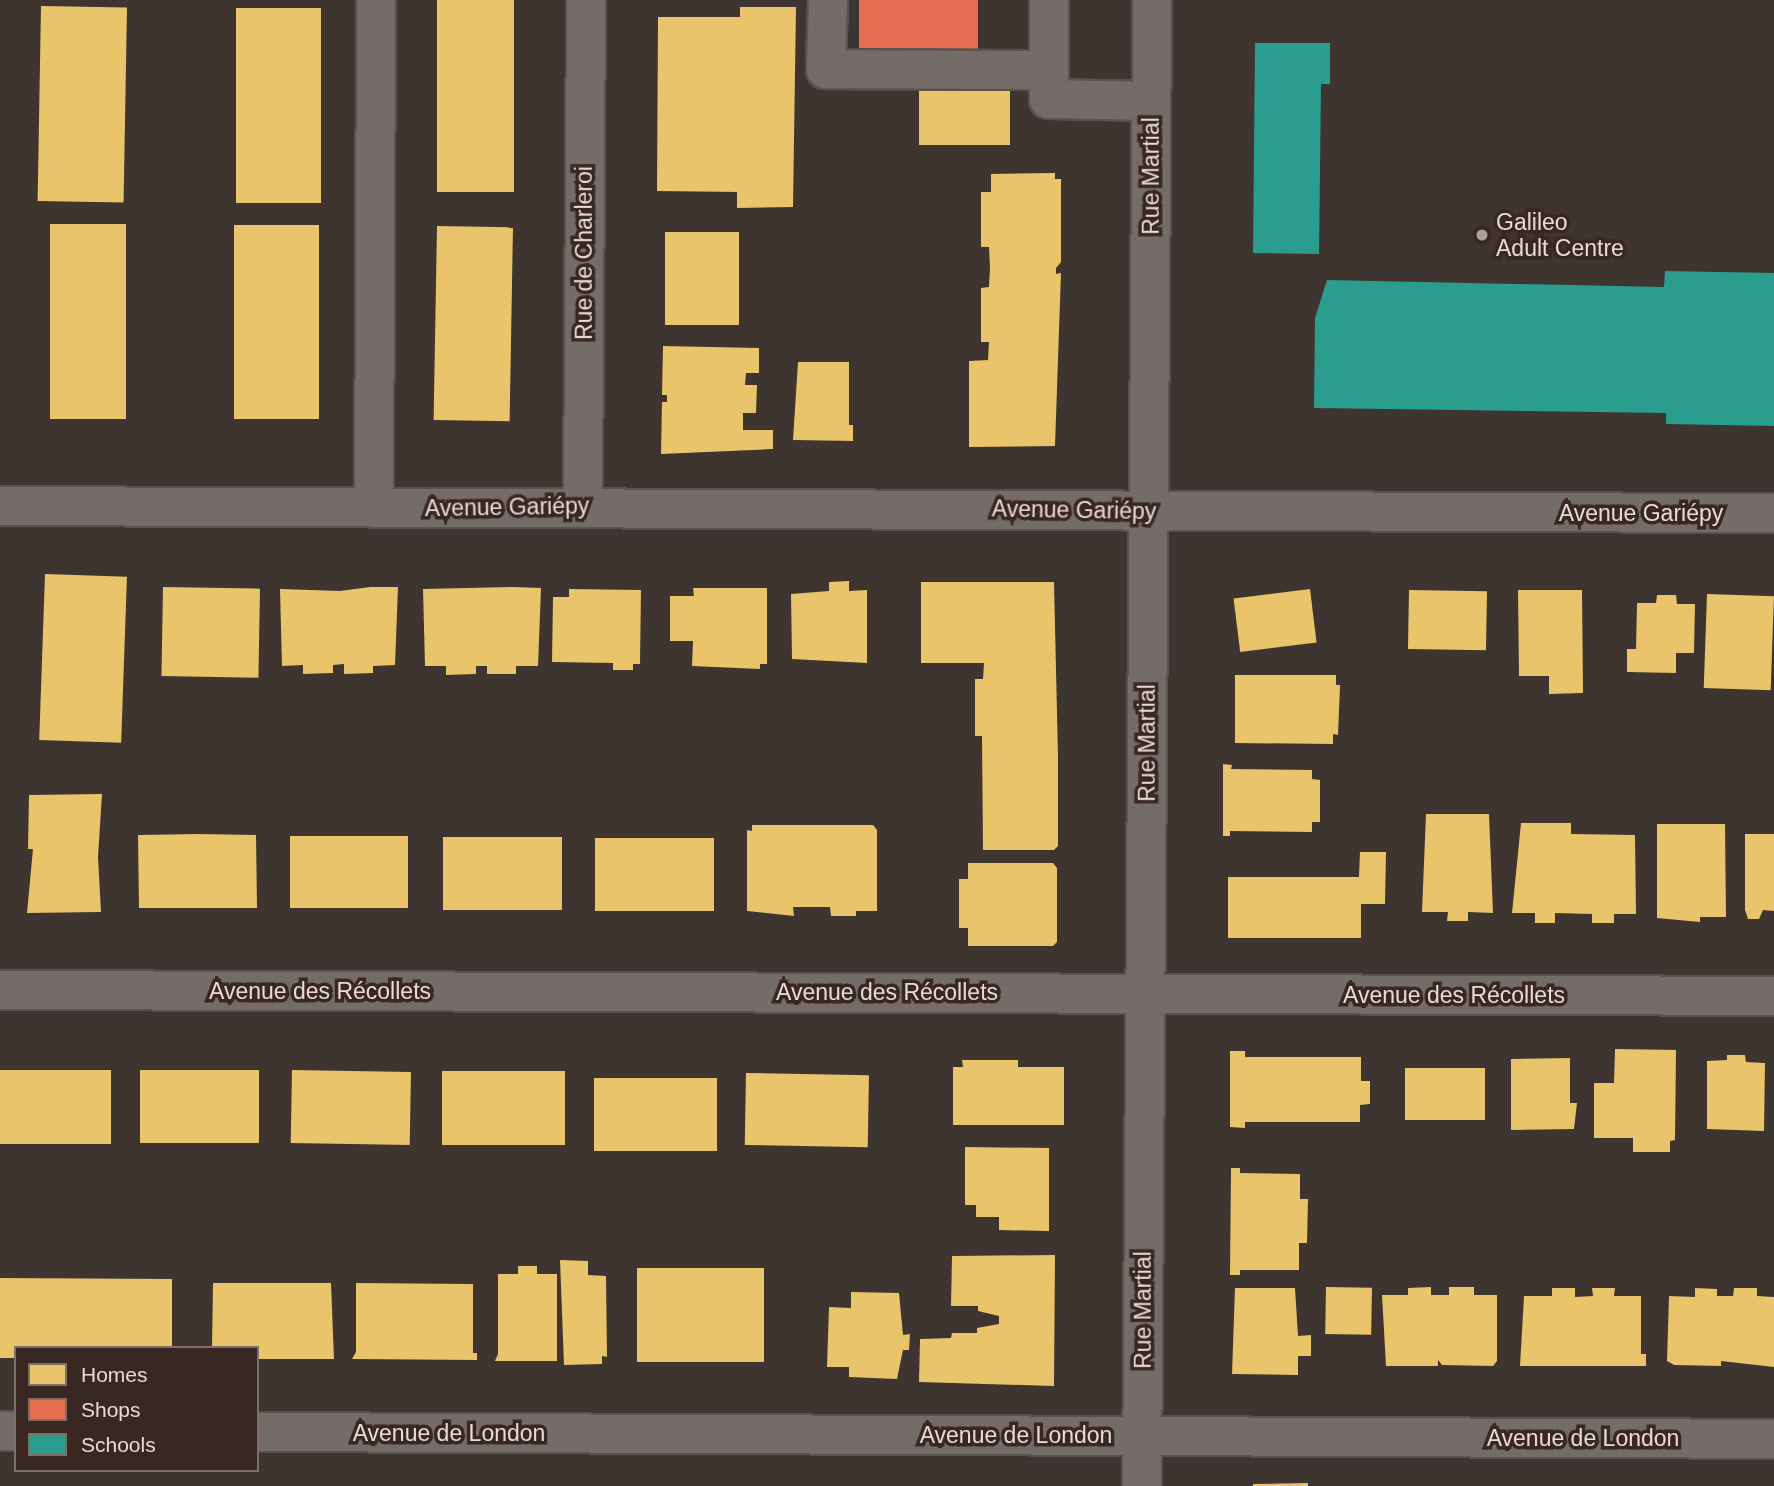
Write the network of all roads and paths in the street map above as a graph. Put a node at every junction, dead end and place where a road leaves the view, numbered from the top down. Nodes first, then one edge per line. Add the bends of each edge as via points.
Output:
1 (376, 0) edge
2 (586, 0) edge
3 (828, 0) edge
4 (1049, 0) edge
5 (1152, 0) edge
6 (1049, 70) junction
7 (1151, 102) junction
8 (583, 505) junction
9 (0, 506) edge
10 (374, 508) junction
11 (1148, 511) junction
12 (1774, 513) edge
13 (0, 990) edge
14 (1145, 993) junction
15 (1774, 996) edge
16 (259, 1432) edge
17 (1142, 1436) junction
18 (1774, 1439) edge
19 (1142, 1486) edge

1 - 10 street
2 - 8 street, Rue de Charleroi
3 - 6 street via 825,69
4 - 6 street
5 - 7 street, Rue Martial
6 - 7 street via 1049,99
7 - 11 street, Rue Martial
8 - 10 street, Avenue Gariépy
8 - 11 street, Avenue Gariépy
9 - 10 street, Avenue Gariépy
11 - 12 street, Avenue Gariépy
11 - 14 street, Rue Martial
13 - 14 street, Avenue des Récollets
14 - 15 street, Avenue des Récollets
14 - 17 street, Rue Martial
16 - 17 street, Avenue de London
17 - 18 street, Avenue de London
17 - 19 street, Rue Martial

